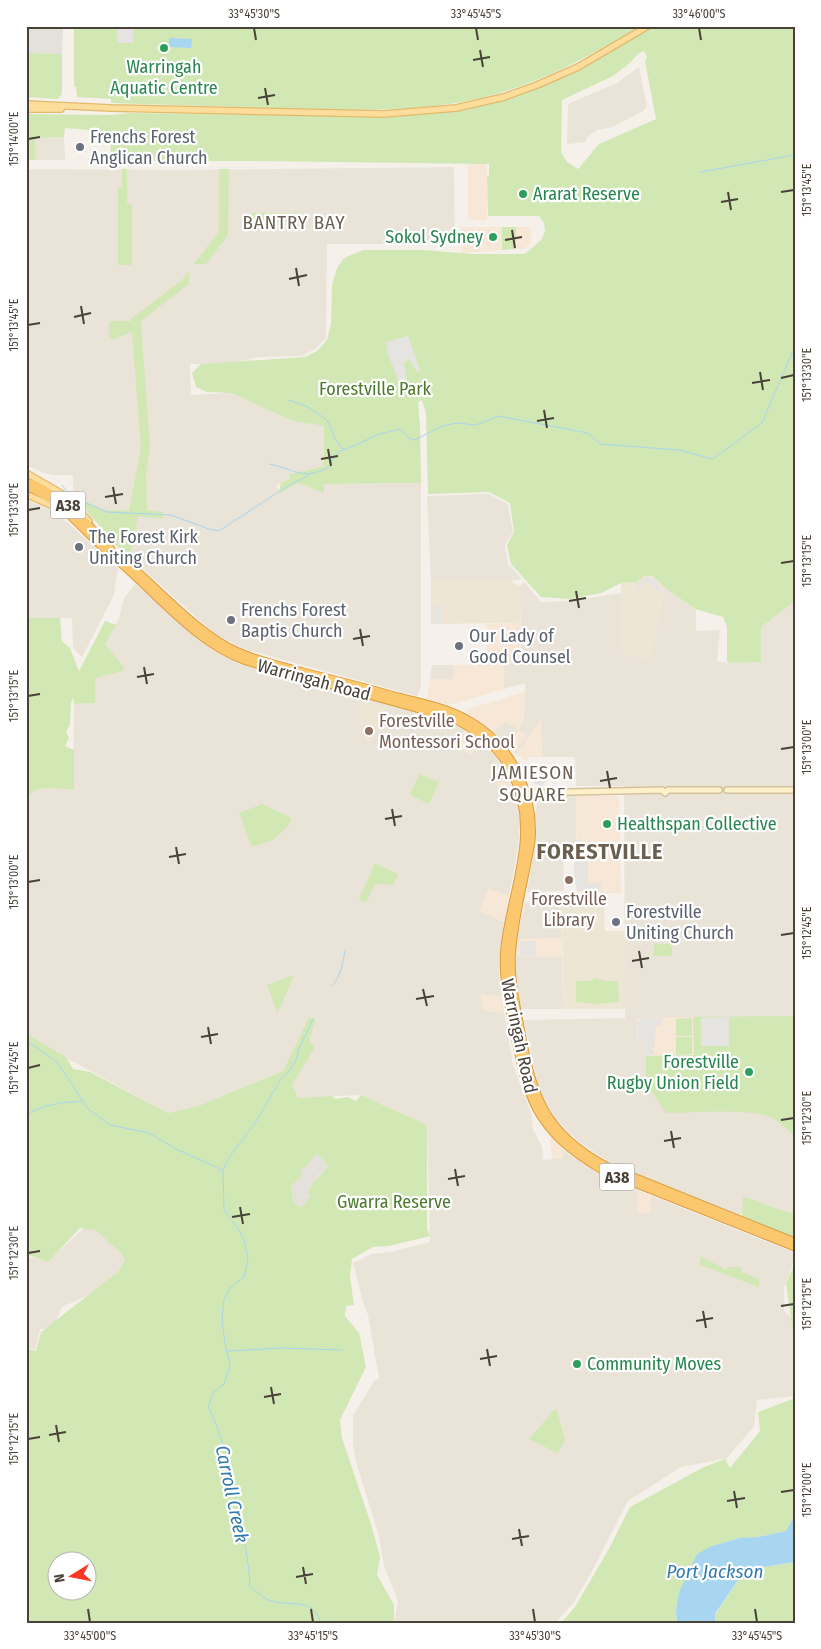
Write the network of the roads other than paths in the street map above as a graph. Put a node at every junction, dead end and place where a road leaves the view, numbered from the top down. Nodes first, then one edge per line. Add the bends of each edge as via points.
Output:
1 (648, 26) edge
2 (26, 104) edge
3 (111, 108) junction
4 (26, 109) edge
5 (26, 473) edge
6 (26, 481) edge
7 (26, 486) edge
8 (26, 494) edge
9 (92, 537) junction
10 (102, 539) junction
11 (148, 584) junction
12 (795, 790) edge
13 (524, 793) junction
14 (776, 1237) junction
15 (795, 1242) edge
16 (795, 1247) edge

1 - 3 main road via 578,67 537,85 504,97 456,108 384,114
2 - 3 main road
3 - 4 main road
5 - 10 main road, Warringah Road / A38 via 70,499
6 - 10 highway, Warringah Road / A38 via 60,498
7 - 9 highway, Warringah Road / A38 via 60,505
8 - 9 main road, Warringah Road / A38 via 60,510
9 - 11 highway, Warringah Road / A38
10 - 11 highway, Warringah Road / A38
11 - 13 highway, Warringah Road / A38 via 210,642 238,655 454,716 494,747
12 - 13 street via 727,790 722,786 719,790
13 - 14 highway, Warringah Road / A38 via 525,838 517,897 505,948 505,975 532,1101 569,1148 602,1170
14 - 15 highway, Warringah Road / A38
14 - 16 highway, Warringah Road / A38

